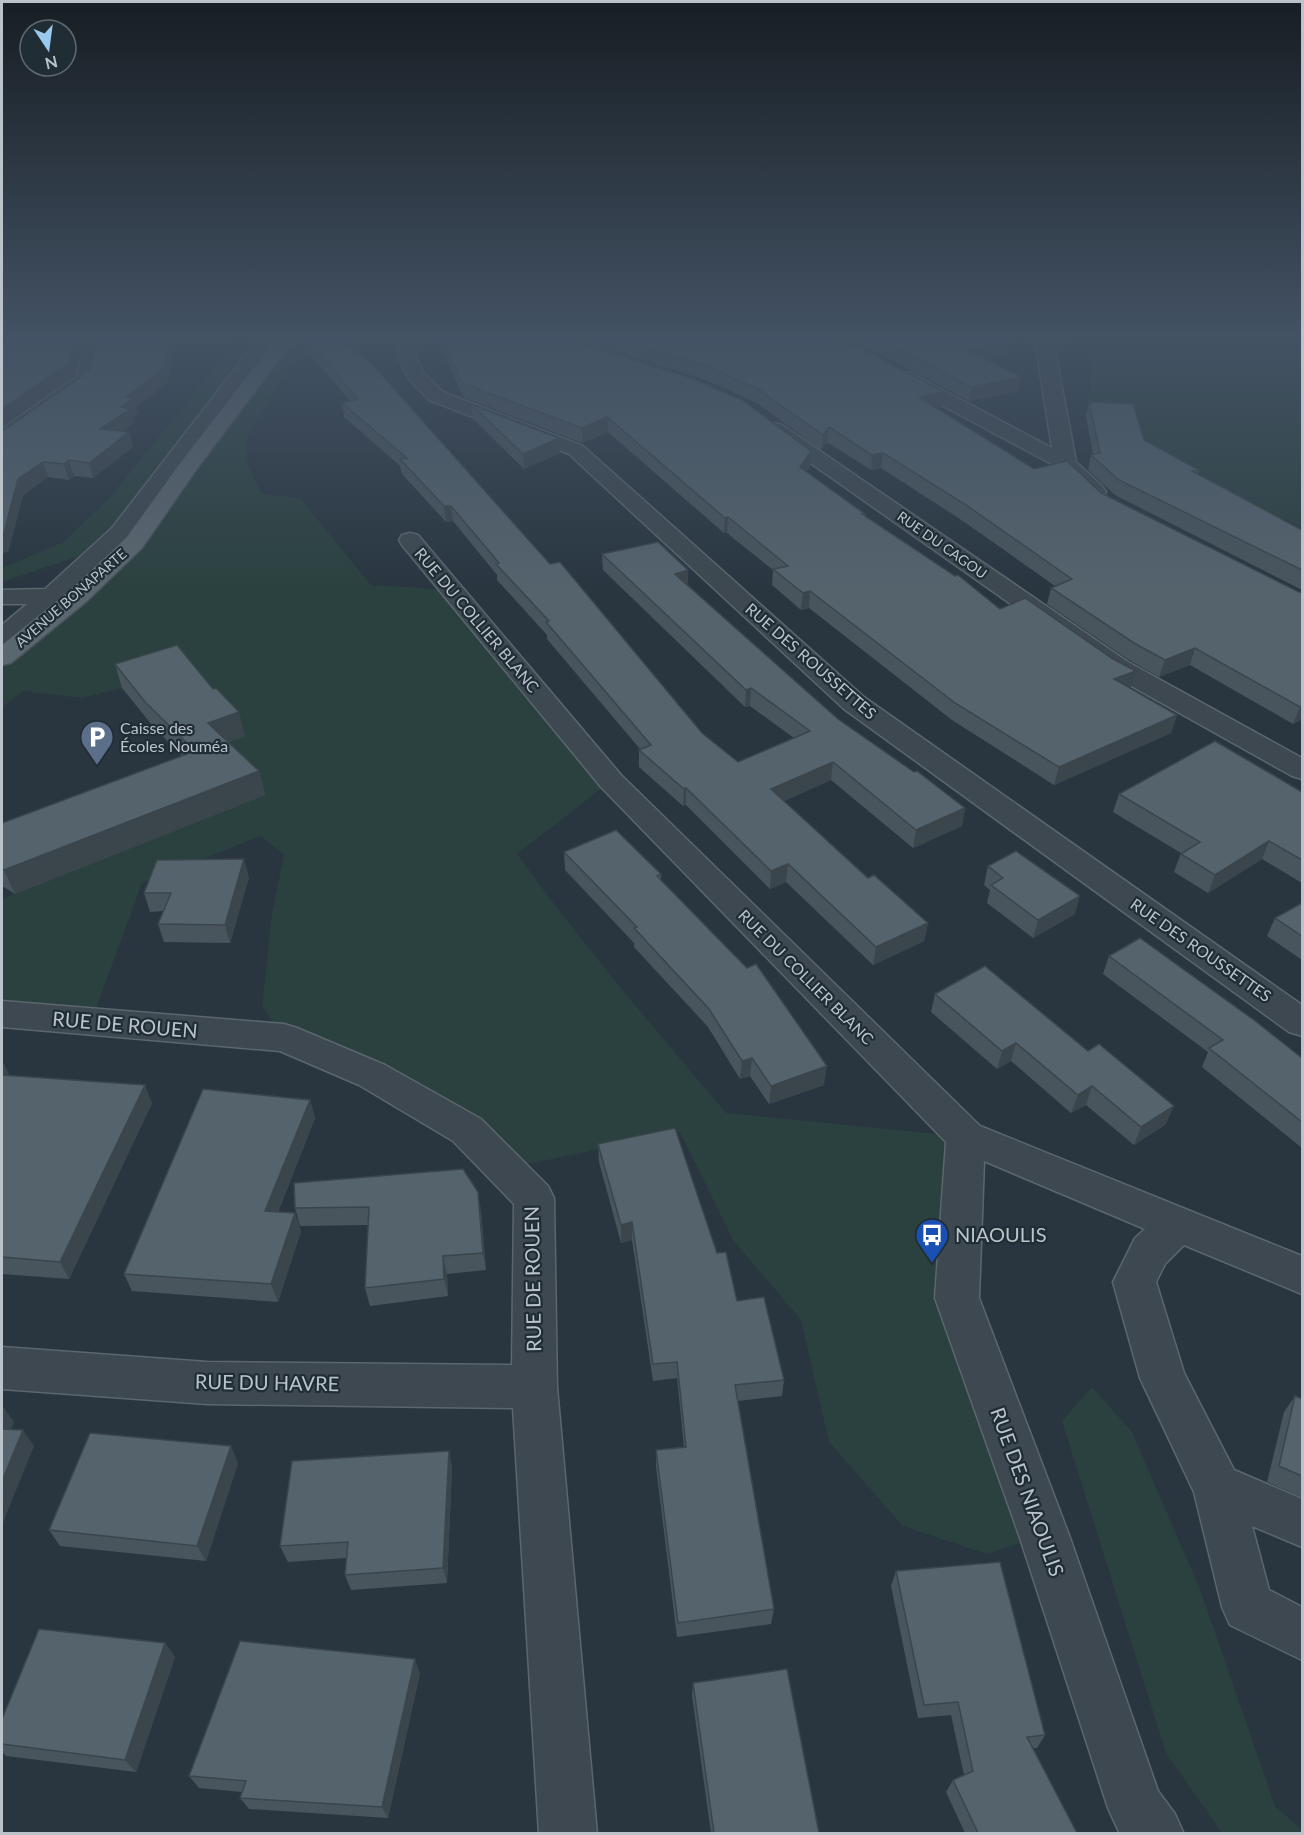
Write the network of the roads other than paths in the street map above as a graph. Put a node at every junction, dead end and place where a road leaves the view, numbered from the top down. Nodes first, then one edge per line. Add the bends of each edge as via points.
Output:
1 (1040, 419) edge
2 (28, 420) edge
3 (206, 420) edge
4 (223, 420) edge
5 (493, 420) edge
6 (763, 420) edge
7 (982, 420) edge
8 (1029, 420) edge
9 (986, 422) junction
10 (2, 438) edge
11 (1066, 464) junction
12 (1116, 507) edge
13 (410, 540) dead end
14 (52, 596) junction
15 (78, 596) junction
16 (2, 597) edge
17 (2, 637) edge
18 (2, 657) edge
19 (1302, 770) edge
20 (2, 1014) edge
21 (1302, 1023) edge
22 (966, 1137) junction
23 (1178, 1224) junction
24 (1302, 1275) edge
25 (2, 1368) edge
26 (534, 1387) junction
27 (1217, 1487) junction
28 (1302, 1523) edge
29 (1302, 1634) edge
30 (568, 1833) edge
31 (1155, 1833) edge

1 - 11 street
2 - 10 street
3 - 14 street via 120,532
4 - 15 main road, AVENUE BONAPARTE via 134,543
5 - 21 street, RUE DES ROUSSETTES via 576,450 854,703
6 - 19 street, RUE DU CAGOU via 1119,668
7 - 9 street
8 - 9 street
9 - 11 street
11 - 12 street
13 - 22 street, RUE DU COLLIER BLANC via 611,781
14 - 15 street
14 - 16 street
14 - 17 street
15 - 18 main road, AVENUE BONAPARTE
20 - 26 street, RUE DE ROUEN via 284,1038 372,1076 467,1130 534,1198
22 - 23 street, RUE DU COLLIER BLANC
22 - 31 street, RUE DES NIAOULIS via 957,1298 1044,1535 1136,1808
23 - 24 street, RUE DU COLLIER BLANC
23 - 27 street via 1150,1251 1134,1282 1163,1378
25 - 26 street, RUE DU HAVRE via 207,1383
26 - 30 street, RUE DE ROUEN
27 - 28 street
27 - 29 street via 1248,1607

